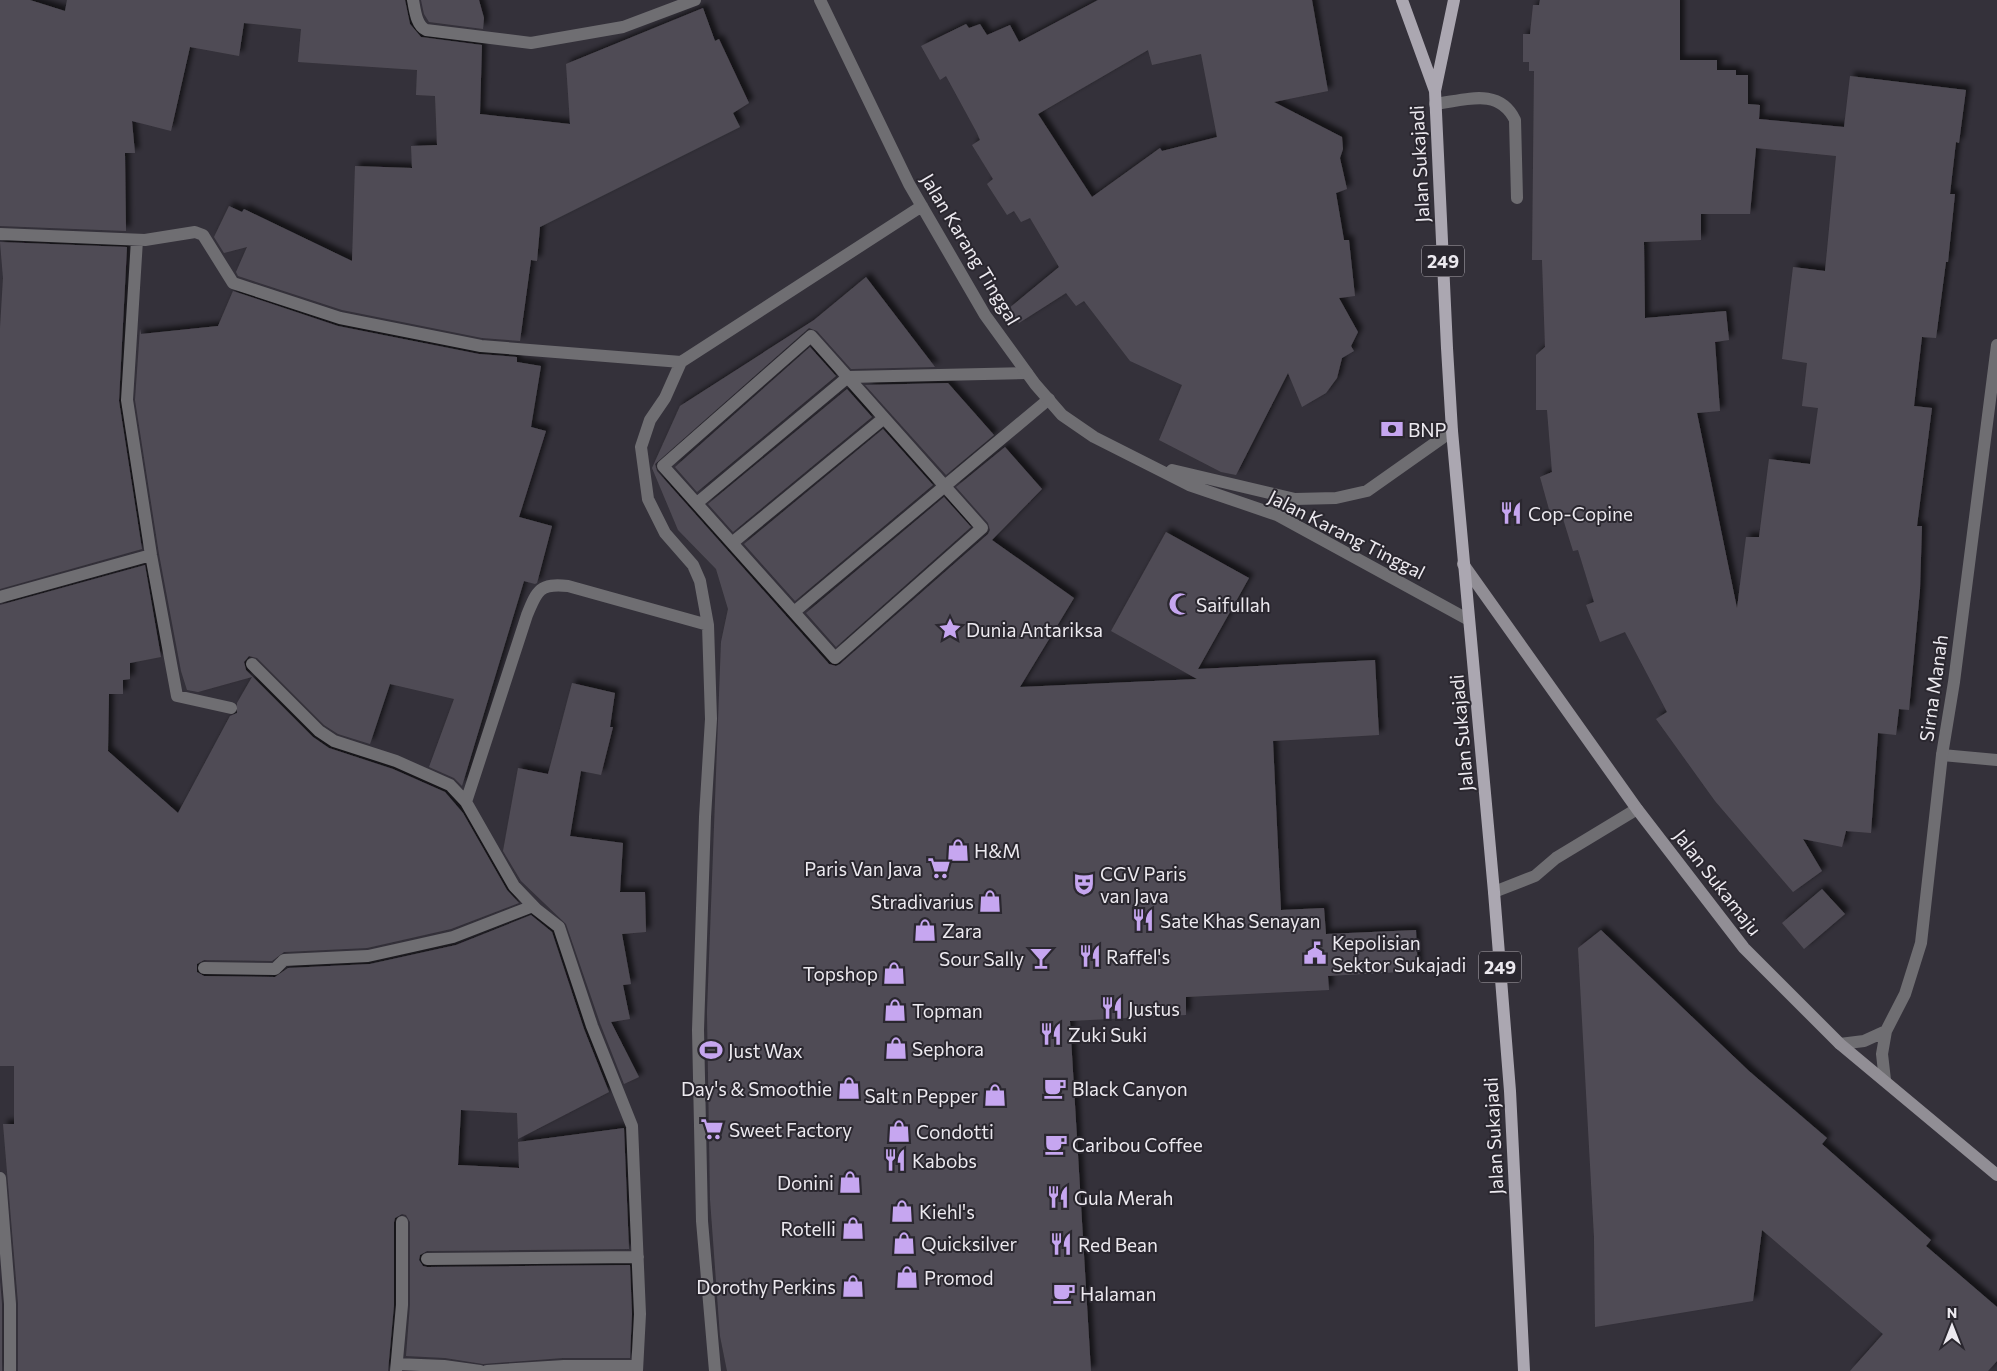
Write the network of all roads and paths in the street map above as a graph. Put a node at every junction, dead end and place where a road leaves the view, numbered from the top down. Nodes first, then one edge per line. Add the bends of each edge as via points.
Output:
1 (413, 0) edge
2 (695, 0) edge
3 (820, 0) edge
4 (1402, 0) edge
5 (1454, 0) edge
6 (1435, 97) junction
7 (1517, 198) dead end
8 (922, 206) junction
9 (0, 234) edge
10 (137, 240) junction
11 (1997, 345) edge
12 (681, 362) junction
13 (1027, 373) junction
14 (848, 377) junction
15 (1049, 399) junction
16 (884, 418) junction
17 (1452, 432) junction
18 (1150, 465) junction
19 (945, 487) junction
20 (696, 503) junction
21 (732, 543) junction
22 (151, 555) junction
23 (1464, 564) junction
24 (0, 597) edge
25 (794, 612) junction
26 (1469, 620) junction
27 (708, 625) junction
28 (252, 664) dead end
29 (231, 708) dead end
30 (1942, 755) junction
31 (1997, 760) edge
32 (466, 802) junction
33 (1637, 809) junction
34 (1494, 892) junction
35 (533, 906) junction
36 (204, 968) dead end
37 (1886, 1031) junction
38 (1840, 1044) junction
39 (1885, 1080) junction
40 (1997, 1175) edge
41 (0, 1178) edge
42 (402, 1222) dead end
43 (638, 1257) junction
44 (427, 1259) dead end
45 (397, 1367) edge
46 (637, 1368) edge
47 (10, 1371) edge
48 (480, 1371) edge
49 (487, 1371) edge
50 (715, 1371) edge
51 (1524, 1371) edge

1 - 2 street via 415,13 426,30 531,43 623,27
3 - 8 street, Jalan Karang Tinggal
4 - 6 main road, Jalan Sukajadi / 249
5 - 6 main road, Jalan Sukajadi / 249
6 - 7 street via 1483,98 1500,101 1510,109 1515,120
6 - 17 main road, Jalan Sukajadi / 249
8 - 12 street
8 - 13 street, Jalan Karang Tinggal via 985,315
9 - 10 street
10 - 12 street via 195,232 203,235 233,283 340,318 481,346
10 - 22 street via 127,400
11 - 30 street, Sirna Manah
12 - 27 street via 665,398 650,420 641,447 648,499 665,533 693,565 700,581
13 - 14 street
13 - 15 street, Jalan Karang Tinggal
14 - 16 street
14 - 20 street
14 - 20 street via 811,336 663,466
15 - 18 street, Jalan Karang Tinggal via 1062,414 1094,437
15 - 19 street
16 - 19 street
16 - 21 street
17 - 18 street, Jalan Karang Tinggal via 1367,491 1336,498 1294,499
17 - 23 main road, Jalan Sukajadi / 249
18 - 26 street, Jalan Karang Tinggal via 1189,485 1277,515
19 - 25 street
19 - 25 street via 982,528 834,658
20 - 21 street
21 - 25 street
22 - 24 street
22 - 29 street via 177,696
23 - 26 main road, Jalan Sukajadi / 249
23 - 33 main road, Jalan Sukamaju
26 - 34 main road, Jalan Sukajadi / 249
27 - 32 street via 568,586 550,584 543,587 527,615
27 - 50 street via 711,719 698,1030 702,1221
28 - 32 street via 319,731 334,741 396,761 447,783
30 - 31 street
30 - 37 street, Sirna Manah via 1921,943 1906,994
32 - 35 street via 514,886
33 - 34 street via 1556,858 1535,876
33 - 38 main road, Jalan Sukamaju via 1744,948
34 - 51 main road, Jalan Sukajadi / 249 via 1510,1091
35 - 36 street via 453,937 368,956 284,960 275,969
35 - 43 street via 559,927 592,1026 630,1117
37 - 38 street via 1864,1041
37 - 39 street, Sirna Manah via 1882,1054
38 - 39 main road, Jalan Sukamaju
39 - 40 main road, Jalan Sukamaju
41 - 47 street via 10,1304
42 - 45 street via 402,1305
43 - 44 street
43 - 46 street via 640,1314
45 - 48 street via 444,1366
46 - 49 street via 564,1366

